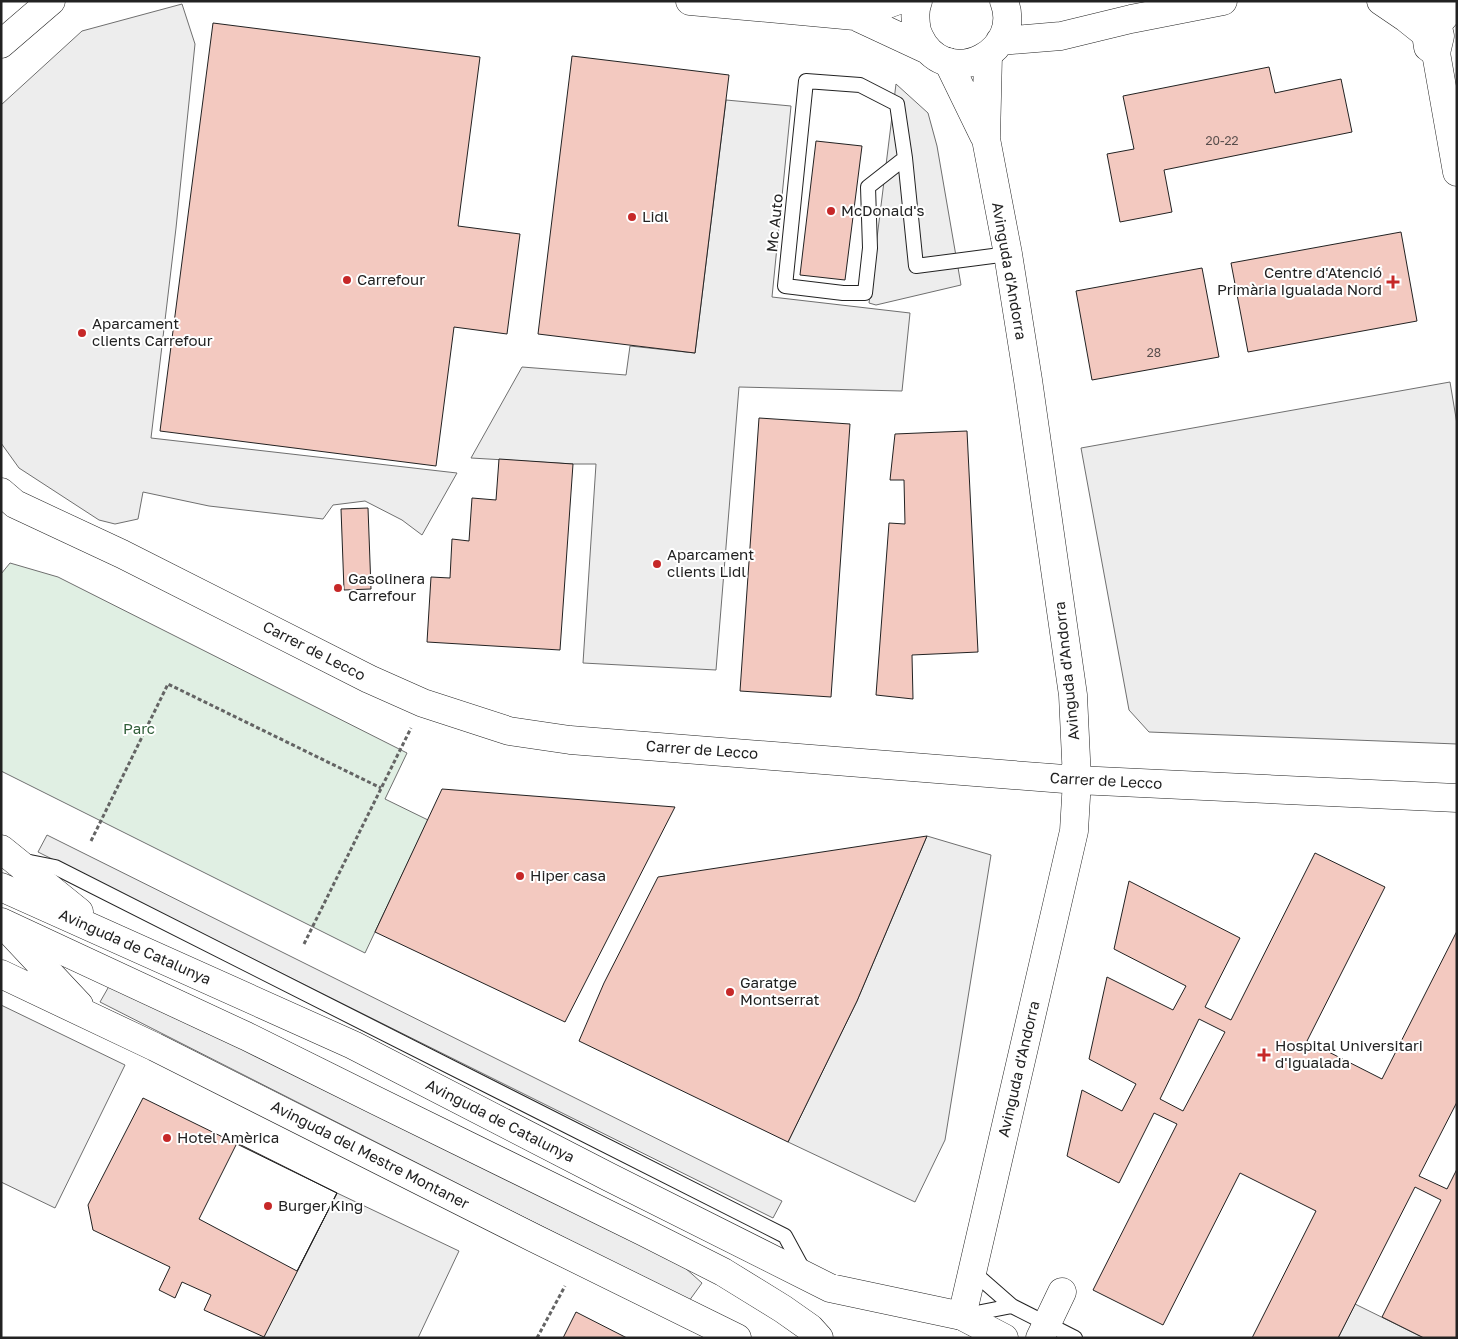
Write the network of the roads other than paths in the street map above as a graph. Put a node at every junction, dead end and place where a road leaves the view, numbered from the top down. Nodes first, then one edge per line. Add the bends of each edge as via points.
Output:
1 (51, 1) edge
2 (690, 1) edge
3 (896, 1) edge
4 (918, 1) edge
5 (1004, 1) edge
6 (1223, 1) edge
7 (1382, 1) edge
8 (1421, 1) edge
9 (1457, 1) edge
10 (855, 16) junction
11 (1432, 28) edge
12 (1, 44) edge
13 (994, 48) junction
14 (938, 56) junction
15 (986, 140) junction
16 (905, 158) junction
17 (1457, 172) edge
18 (1008, 254) junction
19 (1, 492) edge
20 (1077, 780) junction
21 (1457, 798) edge
22 (7, 854) edge
23 (1, 887) edge
24 (1, 922) edge
25 (110, 936) junction
26 (1, 974) edge
27 (90, 1016) junction
28 (972, 1271) junction
29 (807, 1276) junction
30 (1062, 1292) dead end
31 (1012, 1306) junction
32 (962, 1316) junction
33 (1043, 1331) edge
34 (737, 1338) edge
35 (819, 1338) edge
36 (1004, 1338) edge
37 (1075, 1338) edge

1 - 12 street
2 - 10 street
3 - 10 street
4 - 14 street, Avinguda d'Andorra via 915,22 919,37
5 - 13 street, Avinguda d'Andorra via 1006,23
6 - 13 street
7 - 11 street via 1406,18
8 - 11 street
9 - 11 street
10 - 14 street
11 - 17 street
13 - 14 street via 980,59 964,64
13 - 15 street, Avinguda d'Andorra
14 - 15 street, Avinguda d'Andorra
15 - 18 street, Avinguda d'Andorra
16 - 16 lane, Mc Auto via 897,104 860,85 806,81 785,286 865,293 870,248 868,187
16 - 18 lane, Mc Auto via 916,266
18 - 20 street, Avinguda d'Andorra via 1073,695
19 - 20 street, Carrer de Lecco via 15,504 122,554 369,679 423,703 508,731 570,740
20 - 21 street, Carrer de Lecco
20 - 28 street, Avinguda d'Andorra via 1074,831
22 - 25 street
22 - 29 lane via 55,867 785,1236
23 - 25 street, Avinguda de Catalunya
24 - 27 street
24 - 35 street via 246,1036 644,1232 783,1309
25 - 29 street, Avinguda de Catalunya via 353,1045
26 - 27 street, Avinguda del Mestre Montaner
27 - 34 street, Avinguda del Mestre Montaner
28 - 31 lane
28 - 32 street, Avinguda d'Andorra
29 - 32 street, Avinguda de Catalunya via 830,1288
30 - 33 street
31 - 32 lane
31 - 33 lane
32 - 36 street, Avinguda de Catalunya
33 - 37 lane

